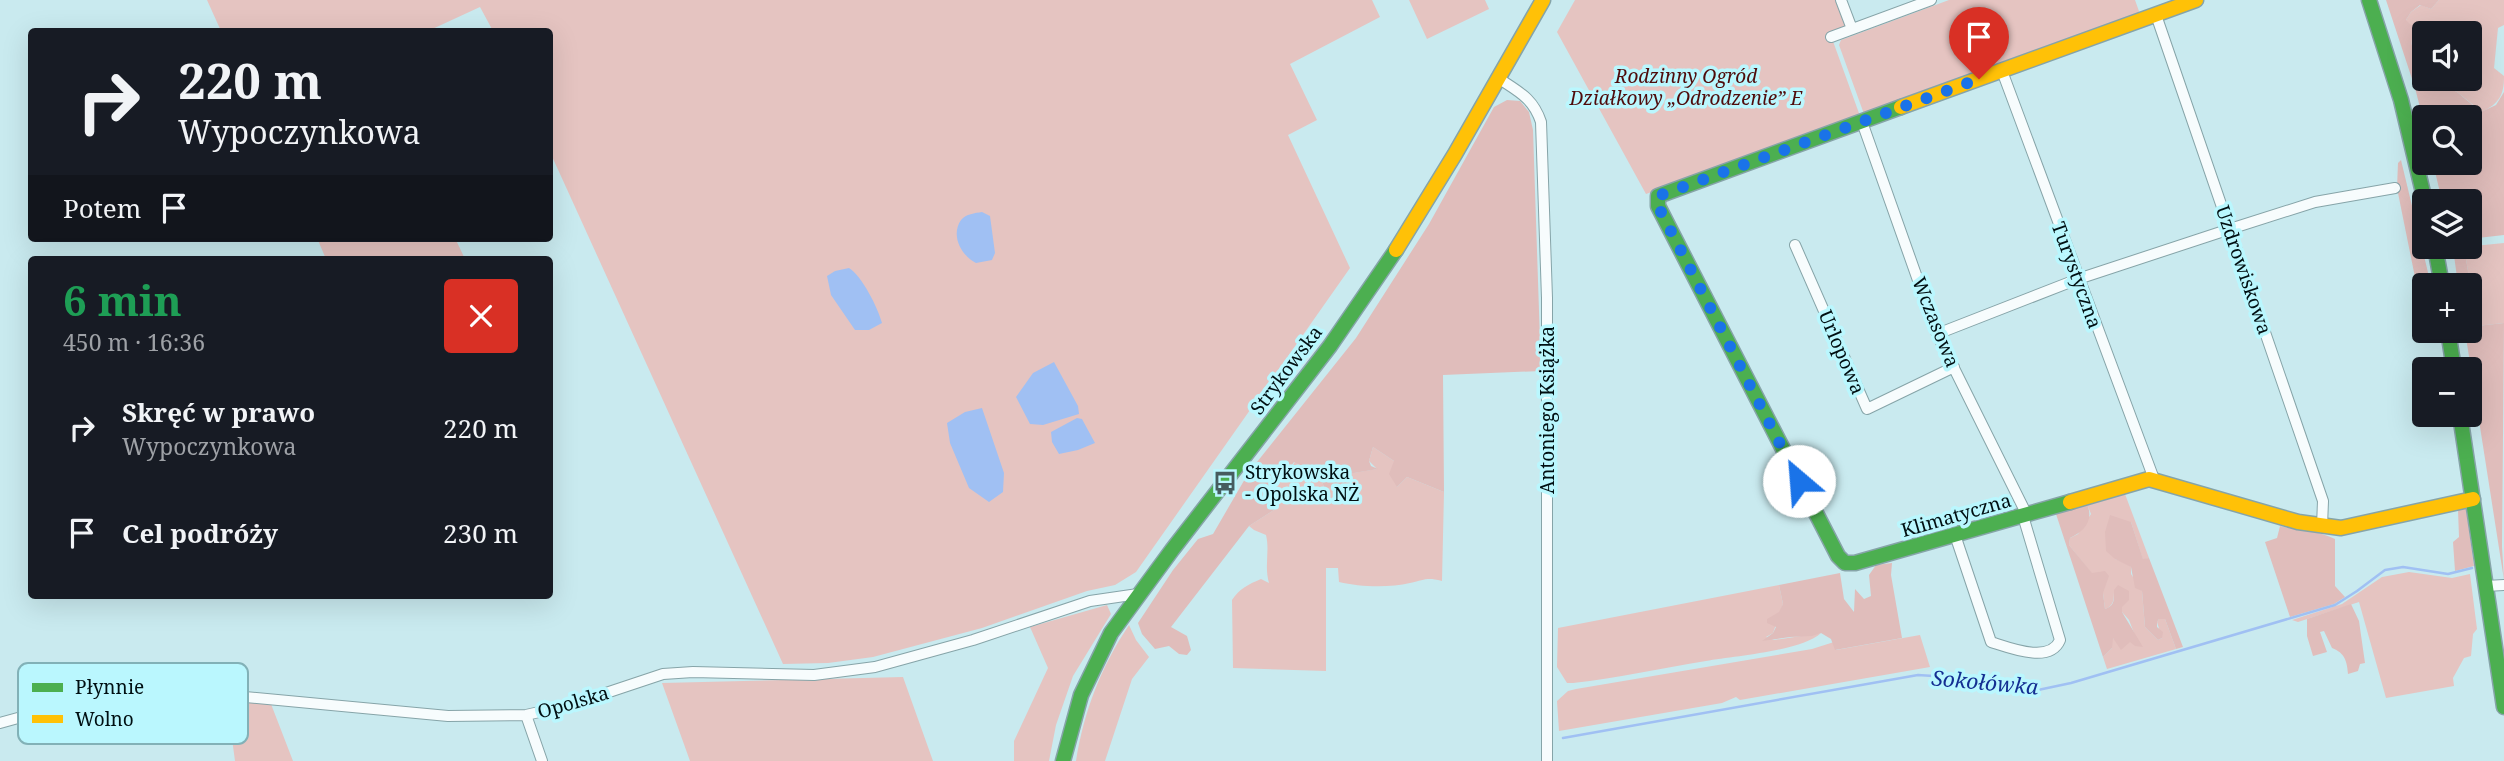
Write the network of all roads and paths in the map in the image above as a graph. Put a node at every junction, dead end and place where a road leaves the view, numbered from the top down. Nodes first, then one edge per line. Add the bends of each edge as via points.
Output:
1 (1543, 0) edge
2 (1841, 0) edge
3 (1931, 0) edge
4 (2196, 0) edge
5 (2369, 0) edge
6 (2156, 15) junction
7 (1852, 29) junction
8 (1831, 37) dead end
9 (2002, 71) junction
10 (1498, 78) junction
11 (1862, 122) junction
12 (2395, 188) dead end
13 (2423, 189) edge
14 (2230, 229) junction
15 (1795, 245) dead end
16 (2078, 279) junction
17 (1937, 334) junction
18 (1954, 367) junction
19 (2462, 427) edge
20 (2154, 479) junction
21 (2473, 499) junction
22 (2025, 516) junction
23 (2322, 526) junction
24 (1955, 535) junction
25 (2504, 585) edge
26 (2486, 586) junction
27 (1139, 594) junction
28 (248, 697) edge
29 (2504, 708) edge
30 (526, 715) junction
31 (18, 718) edge
32 (0, 723) edge
33 (542, 761) edge
34 (1063, 761) edge
35 (1547, 761) edge

1 - 10 street, Strykowska
2 - 7 street
3 - 7 street
4 - 6 street
5 - 13 street
6 - 9 street
6 - 14 street, Uzdrowiskowa
7 - 8 street
9 - 11 street
9 - 16 street, Turystyczna
10 - 27 street, Strykowska via 1359,306
10 - 35 street, Antoniego Książka via 1536,107 1541,122 1547,339
11 - 17 street, Wczasowa
11 - 24 street, Klimatyczna via 1661,194 1658,206 1842,560 1856,563
12 - 14 street via 2315,202
14 - 16 street
14 - 23 street, Uzdrowiskowa via 2323,501
15 - 18 street, Urlopowa via 1867,409
16 - 17 street
16 - 20 street, Turystyczna
17 - 18 street, Wczasowa
18 - 22 street, Wczasowa
19 - 21 street
20 - 22 street, Klimatyczna
20 - 23 street
21 - 23 street via 2350,528
21 - 26 street
22 - 24 street, Klimatyczna
22 - 24 street, Wczasowa via 2060,640 2042,653 1991,642
25 - 26 street
26 - 29 street
27 - 30 street, Opolska via 1090,601 875,667 814,675 663,674
27 - 34 street, Strykowska via 1111,633 1087,679
28 - 30 street, Opolska via 448,716
30 - 33 street
31 - 32 street, Opolska

